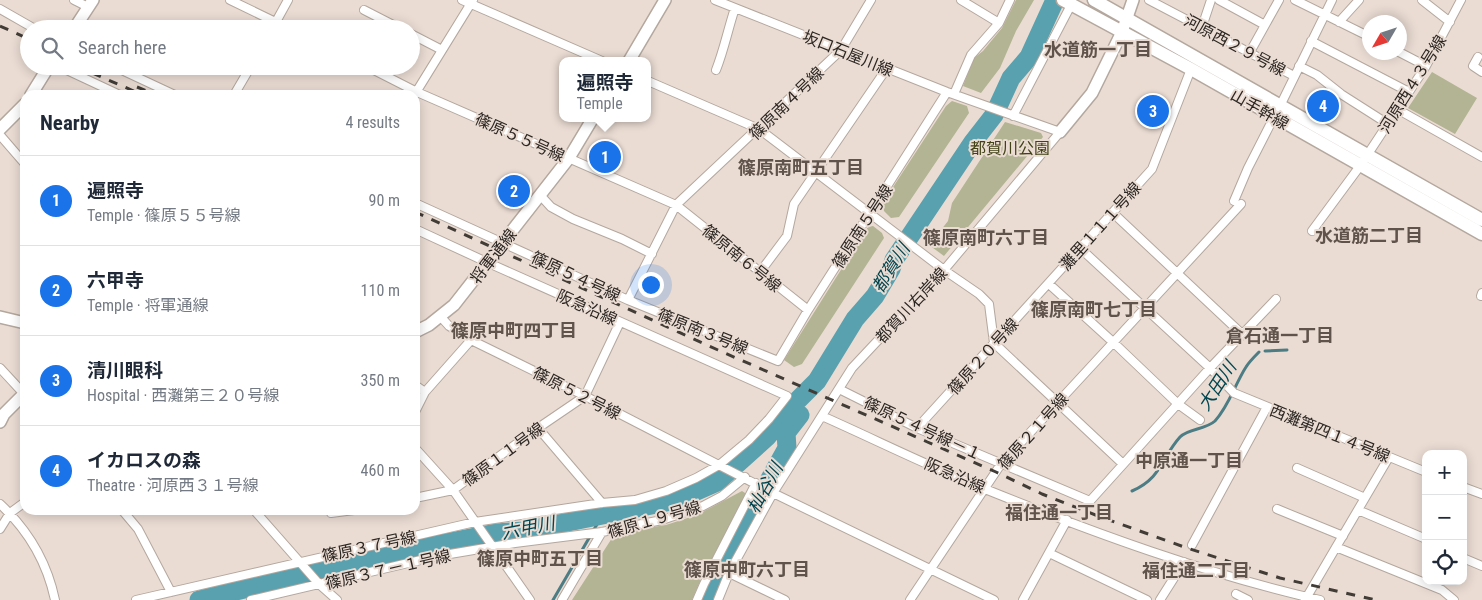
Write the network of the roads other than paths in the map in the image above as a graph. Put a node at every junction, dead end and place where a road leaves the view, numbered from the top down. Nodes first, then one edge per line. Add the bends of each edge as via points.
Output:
1 (74, 0) edge
2 (230, 0) edge
3 (288, 0) edge
4 (462, 0) edge
5 (665, 0) edge
6 (715, 0) edge
7 (871, 0) edge
8 (961, 0) edge
9 (1010, 0) edge
10 (1094, 0) edge
11 (1133, 0) edge
12 (1149, 0) edge
13 (1211, 0) edge
14 (1219, 0) edge
15 (1279, 0) edge
16 (1295, 0) edge
17 (1332, 0) edge
18 (1359, 0) edge
19 (1422, 0) edge
20 (1461, 0) edge
21 (471, 2) edge
22 (1067, 2) edge
23 (90, 4) edge
24 (735, 8) junction
25 (0, 9) edge
26 (364, 10) dead end
27 (1324, 15) junction
28 (1126, 17) junction
29 (20, 20) edge
30 (80, 20) edge
31 (265, 20) edge
32 (277, 20) edge
33 (383, 20) edge
34 (1339, 22) junction
35 (1450, 22) junction
36 (999, 23) junction
37 (1265, 24) junction
38 (1202, 27) junction
39 (1122, 32) junction
40 (1362, 34) edge
41 (420, 39) edge
42 (1311, 42) junction
43 (442, 50) junction
44 (841, 50) junction
45 (1250, 52) junction
46 (1407, 56) edge
47 (593, 57) edge
48 (631, 57) edge
49 (1478, 57) dead end
50 (1299, 66) junction
51 (1426, 66) junction
52 (887, 68) junction
53 (1191, 69) junction
54 (716, 70) dead end
55 (1482, 72) edge
56 (43, 75) edge
57 (77, 75) edge
58 (132, 75) edge
59 (245, 75) edge
60 (383, 75) edge
61 (1294, 76) junction
62 (651, 82) edge
63 (34, 90) edge
64 (109, 90) edge
65 (164, 90) edge
66 (237, 90) edge
67 (410, 90) edge
68 (418, 90) edge
69 (1409, 92) junction
70 (951, 93) junction
71 (420, 95) edge
72 (1281, 104) junction
73 (20, 109) edge
74 (1397, 109) junction
75 (1012, 115) junction
76 (1274, 117) junction
77 (591, 122) edge
78 (1388, 124) junction
79 (0, 129) edge
80 (759, 129) junction
81 (1060, 132) junction
82 (0, 135) edge
83 (1482, 157) edge
84 (20, 158) edge
85 (569, 158) junction
86 (1363, 160) junction
87 (817, 173) junction
88 (540, 195) junction
89 (420, 205) edge
90 (676, 205) junction
91 (1113, 213) junction
92 (870, 214) junction
93 (1482, 220) edge
94 (420, 231) edge
95 (1312, 231) dead end
96 (1482, 234) edge
97 (503, 242) junction
98 (1081, 248) junction
99 (652, 254) junction
100 (487, 262) junction
101 (944, 270) junction
102 (760, 272) junction
103 (1178, 273) junction
104 (1049, 284) junction
105 (1276, 299) dead end
106 (628, 300) junction
107 (1146, 308) junction
108 (808, 310) junction
109 (440, 316) junction
110 (0, 317) edge
111 (20, 322) edge
112 (620, 322) junction
113 (420, 330) edge
114 (1243, 335) junction
115 (471, 340) junction
116 (994, 343) junction
117 (1114, 343) junction
118 (778, 361) joint
119 (0, 368) edge
120 (1210, 368) junction
121 (420, 388) edge
122 (20, 389) edge
123 (839, 389) junction
124 (425, 392) junction
125 (585, 396) junction
126 (787, 396) joint
127 (20, 399) edge
128 (420, 402) edge
129 (1058, 403) junction
130 (1178, 404) junction
131 (1267, 407) junction
132 (822, 416) junction
133 (1200, 420) dead end
134 (0, 422) edge
135 (538, 428) junction
136 (917, 428) junction
137 (420, 454) edge
138 (1389, 457) junction
139 (1001, 464) junction
140 (1123, 464) junction
141 (719, 465) junction
142 (1297, 468) dead end
143 (1422, 470) edge
144 (745, 477) junction
145 (756, 483) junction
146 (984, 488) junction
147 (1467, 488) edge
148 (453, 490) junction
149 (774, 493) junction
150 (1482, 494) edge
151 (420, 497) edge
152 (1365, 498) junction
153 (602, 503) junction
154 (0, 504) edge
155 (20, 506) edge
156 (1277, 509) dead end
157 (1358, 510) junction
158 (10, 513) junction
159 (126, 515) edge
160 (258, 515) edge
161 (1067, 520) junction
162 (475, 522) junction
163 (0, 529) edge
164 (601, 532) junction
165 (1345, 532) junction
166 (1422, 537) edge
167 (1192, 545) dead end
168 (492, 547) junction
169 (1336, 547) junction
170 (1050, 553) junction
171 (1467, 560) edge
172 (299, 562) junction
173 (1184, 562) junction
174 (1482, 566) edge
175 (930, 570) junction
176 (730, 572) junction
177 (318, 584) junction
178 (171, 592) junction
179 (1236, 594) dead end
180 (1306, 598) edge
181 (54, 600) edge
182 (136, 600) edge
183 (251, 600) edge
184 (337, 600) edge
185 (530, 600) edge
186 (562, 600) edge
187 (697, 600) edge
188 (718, 600) edge
189 (785, 600) edge
190 (910, 600) edge
191 (994, 600) edge
192 (1023, 600) edge
193 (1147, 600) edge
194 (1160, 600) edge
195 (1248, 600) edge
196 (1320, 600) edge
197 (1454, 600) edge

1 - 23 street
2 - 31 street
3 - 32 street
4 - 21 street
5 - 48 street
6 - 24 street, 坂口石屋川線
7 - 44 street, 篠原南４号線
8 - 36 street
9 - 36 street, 篠原南５号線
10 - 28 main road, 山手幹線
11 - 28 street, 都賀川右岸線
12 - 38 street, 河原西２９号線
13 - 38 street
14 - 37 street
15 - 37 street
16 - 27 street
17 - 27 street
18 - 34 street
19 - 35 street
20 - 35 street, 河原西４３号線
21 - 43 street
21 - 47 street
22 - 39 main road, 山手幹線
22 - 75 street
23 - 30 street
24 - 44 street, 坂口石屋川線
24 - 54 street
25 - 29 street
26 - 33 street
27 - 34 street
27 - 42 street
28 - 39 street, 都賀川右岸線
28 - 72 main road, 山手幹線
34 - 40 street
35 - 51 street, 河原西４３号線
36 - 70 street, 篠原南５号線 via 971,55
37 - 45 street
38 - 45 street, 河原西２９号線
39 - 53 main road, 山手幹線
39 - 81 street, 都賀川右岸線 via 1092,93
41 - 43 street
42 - 50 street
42 - 69 street
43 - 68 street
44 - 52 street, 坂口石屋川線
44 - 80 street, 篠原南４号線
45 - 61 street, 河原西２９号線
46 - 51 street
49 - 55 street via 1473,66
50 - 61 street
50 - 78 street
51 - 69 street, 河原西４３号線
52 - 70 street, 坂口石屋川線
52 - 87 street
53 - 76 main road, 山手幹線
53 - 91 street, 灘里１１１号線 via 1152,169
56 - 63 street
57 - 64 street
58 - 65 street
59 - 66 street
60 - 67 street, 篠原５５号線
61 - 72 street
62 - 80 street
69 - 74 street, 河原西４３号線
70 - 75 street, 坂口石屋川線
70 - 92 street, 篠原南５号線
71 - 85 street, 篠原５５号線
72 - 86 main road, 山手幹線
73 - 79 street
74 - 78 street, 河原西４３号線
74 - 83 street
75 - 81 street
76 - 86 main road, 山手幹線
76 - 103 street, 篠原２１号線 via 1248,168 1238,203
77 - 85 street, 将軍通線
78 - 86 street, 河原西４３号線
80 - 87 street
80 - 90 street, 篠原南４号線
81 - 101 street, 都賀川右岸線
82 - 84 street
85 - 88 street, 将軍通線
85 - 90 street, 篠原５５号線
86 - 93 main road, 山手幹線
86 - 95 street, 河原西４３号線
86 - 96 main road, 山手幹線
87 - 92 street
87 - 102 street via 794,204 787,236
88 - 97 street, 将軍通線
88 - 99 street via 551,208
89 - 97 street, 篠原５４号線
90 - 99 street, 篠原南４号線
90 - 102 street, 篠原南６号線
91 - 98 street, 灘里１１１号線
91 - 103 street
92 - 101 street
92 - 108 street, 篠原南５号線
94 - 100 street, 阪急沿線
97 - 100 street, 将軍通線
97 - 106 street, 篠原５４号線
98 - 104 street, 灘里１１１号線
98 - 107 street
99 - 106 street, 篠原南４号線
100 - 109 street, 将軍通線 via 454,305
100 - 112 street, 阪急沿線
101 - 116 street via 989,304
101 - 123 street, 都賀川右岸線 via 852,368
102 - 108 street, 篠原南６号線
103 - 107 street, 篠原２１号線
103 - 114 street
104 - 116 street, 篠原２０号線
104 - 117 street
105 - 114 street
106 - 118 street, 篠原南３号線
107 - 117 street, 篠原２１号線
107 - 120 street
108 - 118 street, 篠原南５号線
109 - 113 street, 将軍通線
109 - 115 street, 篠原５２号線
110 - 111 street
112 - 125 street
112 - 126 street, 阪急沿線
114 - 120 street
115 - 124 street
115 - 125 street, 篠原５２号線
116 - 129 street
116 - 136 street, 篠原２０号線
117 - 129 street, 篠原２１号線
117 - 130 street
119 - 122 street
120 - 130 street
120 - 131 street, 西灘第四１４号線 via 1234,393
121 - 124 street
123 - 132 street
123 - 136 street, 篠原５４号線－１
124 - 128 street
125 - 135 street, 篠原１１号線
125 - 141 street, 篠原５２号線
126 - 141 street, 篠原１９号線 via 769,420
127 - 134 street
129 - 139 street, 篠原２１号線
129 - 140 street
130 - 133 street
130 - 140 street
131 - 138 street, 西灘第四１４号線
131 - 167 street
132 - 146 street, 阪急沿線
132 - 149 street
135 - 148 street, 篠原１１号線
135 - 153 street
136 - 139 street, 篠原５４号線－１
137 - 148 street
138 - 143 street, 西灘第四１４号線
138 - 152 street
139 - 140 street, 篠原５４号線－１ via 1090,501
139 - 146 street, 篠原２１号線
141 - 144 street, 篠原５２号線
141 - 153 street, 篠原１９号線 via 666,491 635,500
142 - 152 street
144 - 145 street
144 - 164 street, 篠原１９号線 via 722,496 703,506 662,520
145 - 149 street
145 - 187 street
146 - 161 street, 阪急沿線
146 - 175 street, 篠原２１号線
147 - 150 street
148 - 151 street, 篠原１１号線
148 - 162 street
149 - 175 street
149 - 176 street
152 - 157 street
153 - 162 street, 篠原３７号線
154 - 158 street
155 - 158 street
156 - 165 street
157 - 165 street
157 - 166 street
158 - 163 street
158 - 181 street via 39,553 51,581
159 - 178 street via 138,529
160 - 172 street
161 - 170 street
161 - 173 street, 阪急沿線
162 - 168 street
162 - 172 street, 篠原３７号線
164 - 168 street, 篠原３７－１号線
164 - 186 street, 篠原１９号線
165 - 169 street
168 - 177 street, 篠原３７－１号線
168 - 185 street
169 - 180 street
169 - 197 street via 1442,590
170 - 192 street
170 - 193 street
171 - 174 street
172 - 177 street
172 - 178 street, 篠原３７号線
173 - 180 street, 阪急沿線
173 - 194 street
175 - 190 street, 篠原２１号線
175 - 191 street
176 - 188 street
176 - 189 street
177 - 183 street, 篠原３７－１号線
177 - 184 street
178 - 182 street, 篠原３７号線
179 - 195 street
180 - 196 street, 阪急沿線

